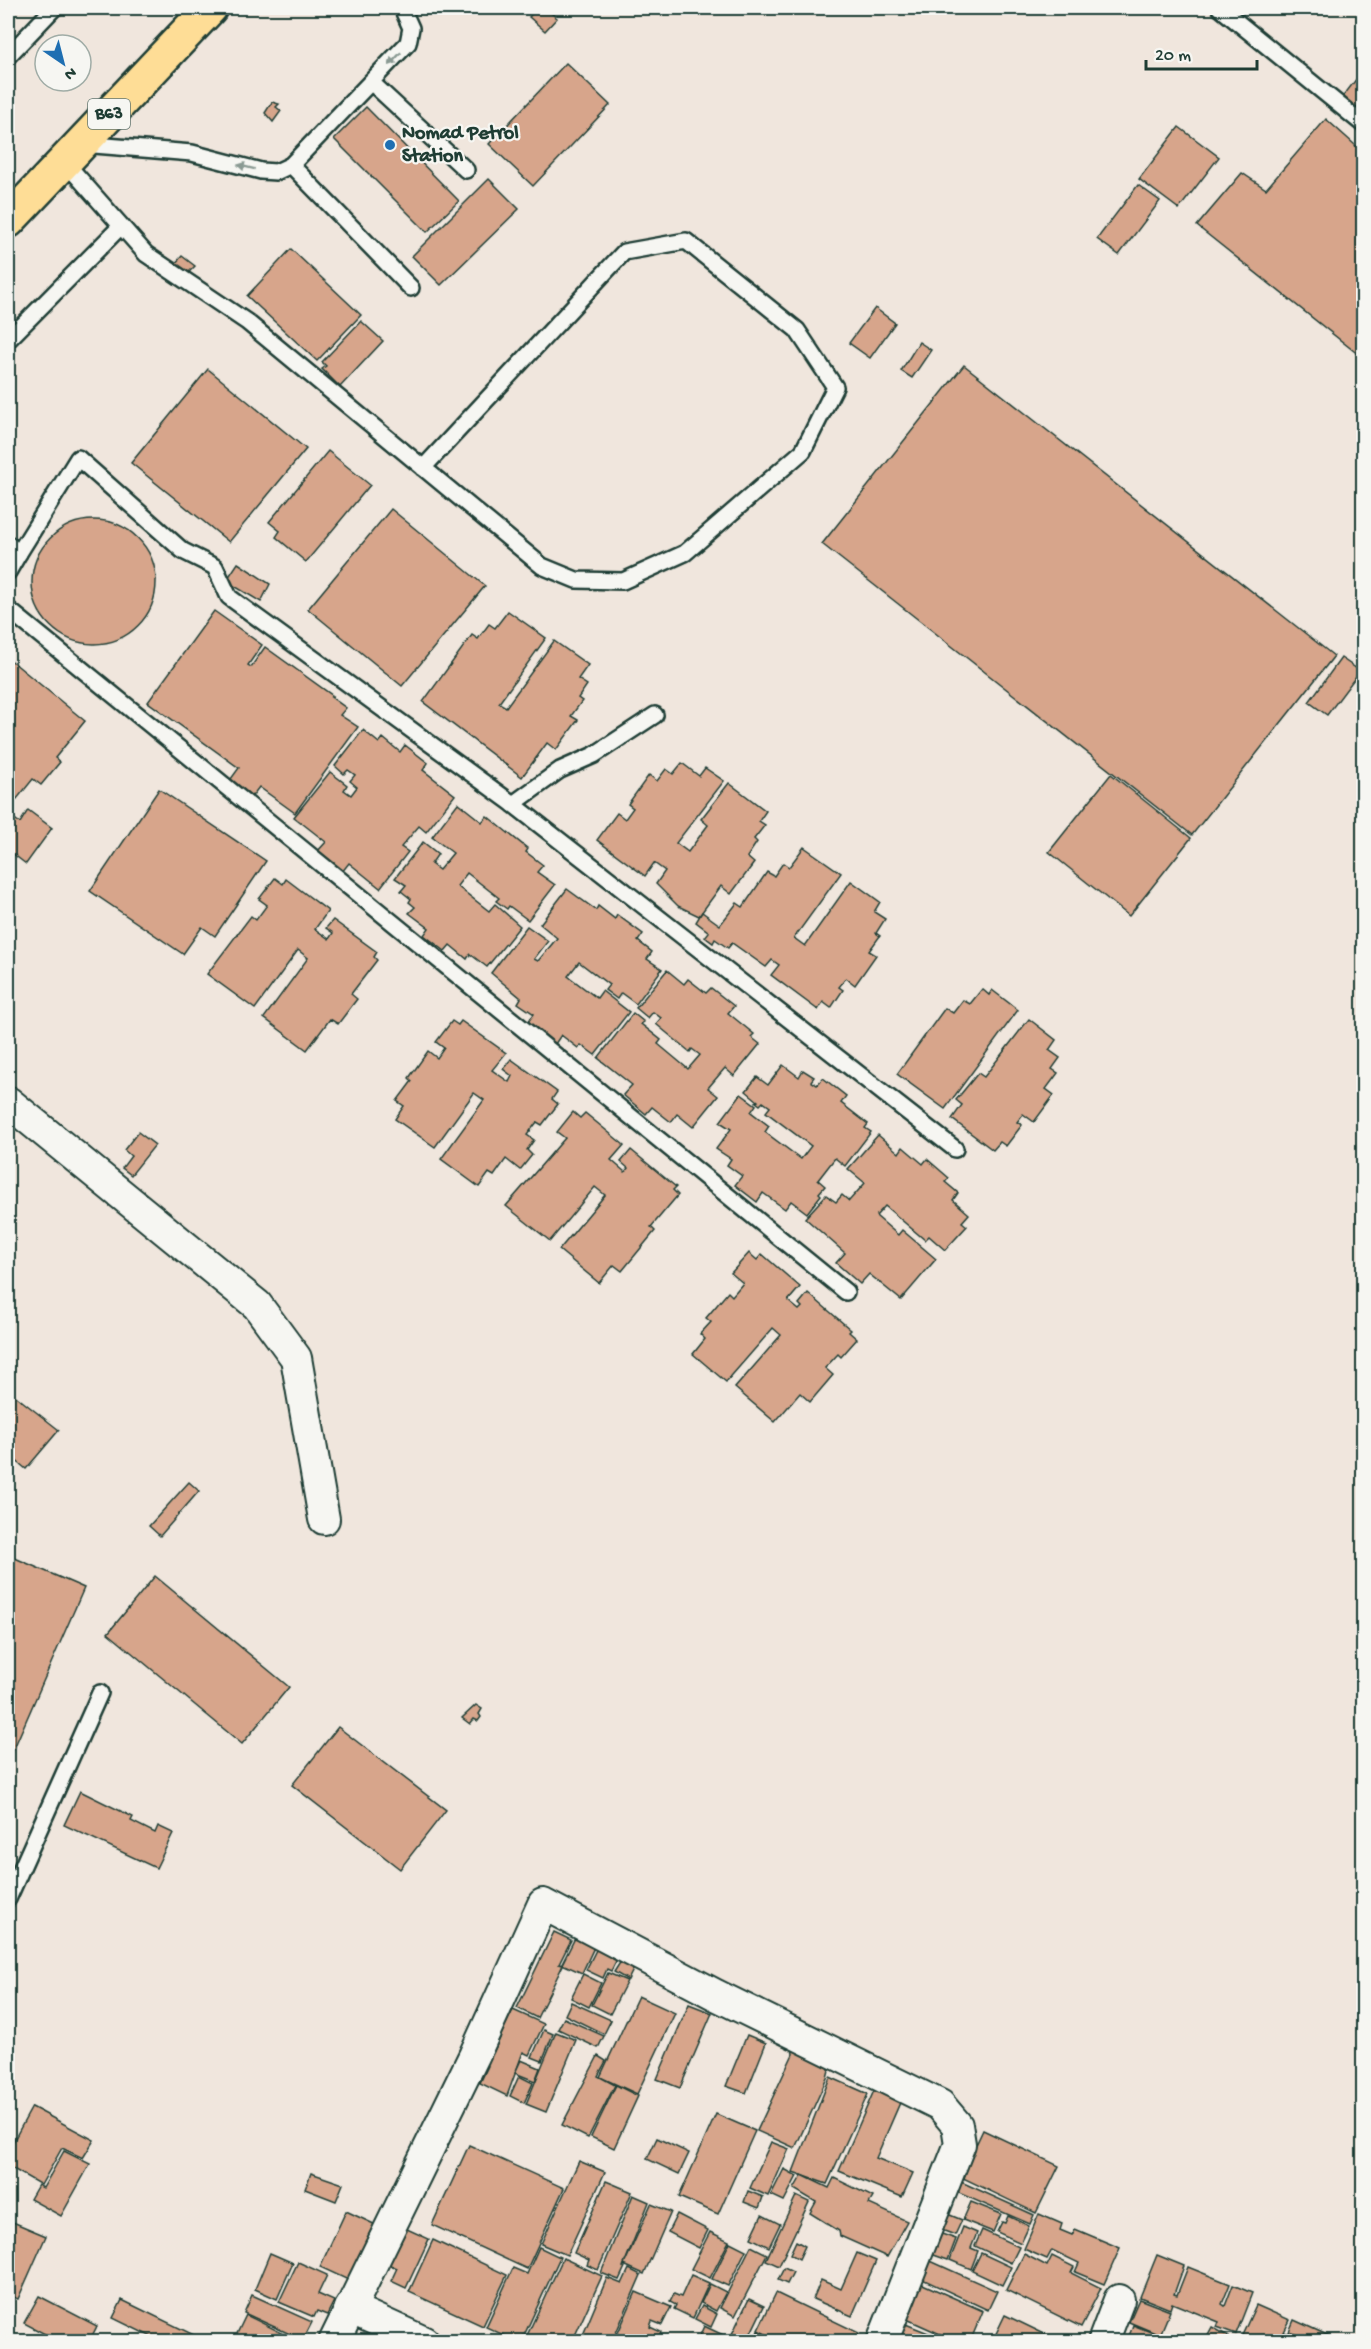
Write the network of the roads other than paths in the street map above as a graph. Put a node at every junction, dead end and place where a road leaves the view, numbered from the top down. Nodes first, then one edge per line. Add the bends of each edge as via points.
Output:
1 (54, 8) edge
2 (402, 8) edge
3 (1220, 8) edge
4 (205, 9) edge
5 (8, 57) edge
6 (372, 82) junction
7 (1364, 125) edge
8 (72, 153) junction
9 (291, 165) junction
10 (466, 170) dead end
11 (9, 214) edge
12 (121, 226) junction
13 (411, 288) dead end
14 (8, 340) edge
15 (423, 468) junction
16 (13, 549) edge
17 (8, 572) edge
18 (8, 609) edge
19 (655, 715) dead end
20 (513, 804) junction
21 (8, 1102) edge
22 (956, 1149) dead end
23 (846, 1293) dead end
24 (324, 1519) dead end
25 (100, 1693) dead end
26 (8, 1899) edge
27 (1119, 2300) dead end
28 (350, 2308) junction
29 (334, 2342) edge
30 (424, 2342) edge
31 (882, 2342) edge
32 (1103, 2342) edge

1 - 5 lane
2 -> 6 lane via 411,28 408,43
3 - 7 lane
4 - 8 highway, B63
6 - 9 lane
6 - 10 lane
9 -> 8 lane via 276,172 192,153
8 - 11 highway, B63
8 - 12 lane
9 - 13 lane
12 - 14 lane
12 - 15 lane via 146,254 247,322
15 - 15 lane via 624,252 686,241 797,330 835,387 803,451 685,553 623,581 576,580 542,567
16 - 17 lane
16 - 20 lane via 78,458 183,551 215,567 229,597
18 - 23 lane
19 - 20 lane via 594,754 560,770
20 - 22 lane
21 - 24 street via 257,1305 296,1358
25 - 26 lane
27 - 32 street
28 - 29 street
28 - 30 street
28 - 31 street via 474,2056 543,1904 716,1995 940,2105 957,2125 960,2144

